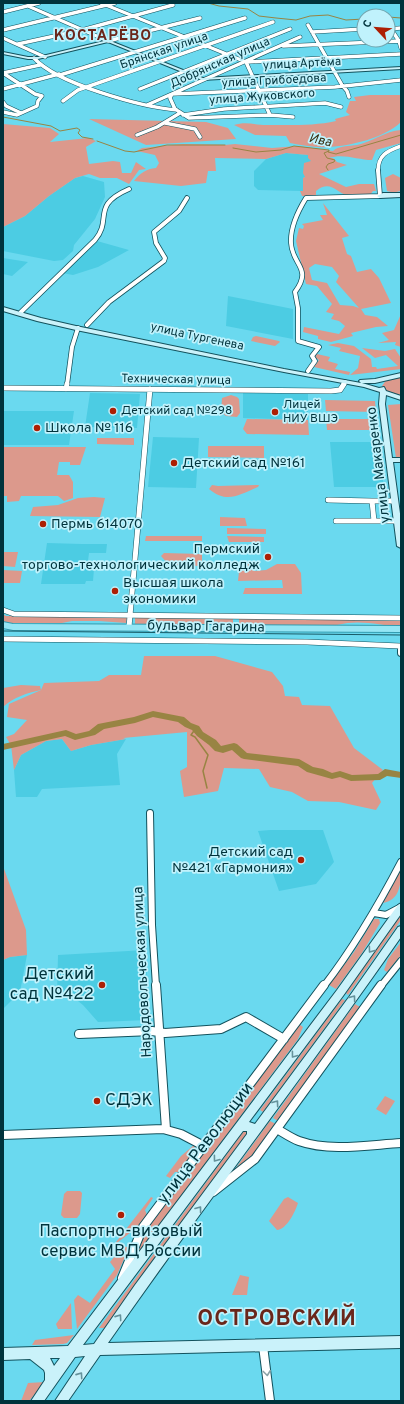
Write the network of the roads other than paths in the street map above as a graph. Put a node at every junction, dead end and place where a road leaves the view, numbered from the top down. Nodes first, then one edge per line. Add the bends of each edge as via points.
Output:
1 (39, 3) edge
2 (101, 3) edge
3 (114, 3) edge
4 (106, 5) junction
5 (173, 5) dead end
6 (28, 6) junction
7 (3, 12) edge
8 (133, 16) junction
9 (54, 18) junction
10 (200, 18) dead end
11 (245, 18) dead end
12 (273, 22) dead end
13 (308, 26) dead end
14 (162, 27) junction
15 (290, 29) dead end
16 (3, 30) edge
17 (82, 30) junction
18 (356, 30) edge
19 (312, 32) junction
20 (184, 36) junction
21 (300, 37) dead end
22 (3, 38) edge
23 (108, 41) junction
24 (400, 41) edge
25 (18, 44) junction
26 (318, 45) junction
27 (208, 46) junction
28 (278, 46) junction
29 (401, 48) edge
30 (133, 52) junction
31 (3, 53) edge
32 (227, 54) junction
33 (401, 54) edge
34 (45, 57) junction
35 (34, 58) junction
36 (326, 58) junction
37 (246, 62) junction
38 (159, 63) junction
39 (40, 65) junction
40 (401, 68) edge
41 (182, 72) junction
42 (334, 72) junction
43 (3, 73) edge
44 (59, 74) junction
45 (253, 76) junction
46 (205, 79) junction
47 (401, 80) edge
48 (21, 85) junction
49 (342, 85) junction
50 (88, 87) junction
51 (3, 89) edge
52 (140, 89) dead end
53 (260, 91) junction
54 (172, 94) junction
55 (349, 97) dead end
56 (3, 102) edge
57 (63, 102) dead end
58 (147, 105) junction
59 (267, 106) junction
60 (341, 107) dead end
61 (3, 112) edge
62 (22, 113) junction
63 (180, 113) junction
64 (270, 115) junction
65 (293, 117) dead end
66 (165, 123) junction
67 (137, 135) dead end
68 (200, 137) dead end
69 (401, 146) edge
70 (129, 189) dead end
71 (380, 196) junction
72 (401, 196) edge
73 (187, 198) dead end
74 (3, 309) edge
75 (19, 313) junction
76 (83, 327) junction
77 (401, 372) edge
78 (306, 373) junction
79 (401, 375) edge
80 (388, 378) junction
81 (344, 380) junction
82 (358, 384) junction
83 (3, 388) edge
84 (375, 388) joint
85 (66, 389) junction
86 (150, 389) junction
87 (383, 391) junction
88 (401, 398) edge
89 (382, 404) junction
90 (389, 460) junction
91 (401, 460) edge
92 (328, 500) dead end
93 (372, 501) junction
94 (395, 501) junction
95 (336, 521) dead end
96 (374, 521) junction
97 (399, 526) edge
98 (401, 544) edge
99 (3, 610) edge
100 (130, 615) junction
101 (401, 618) edge
102 (3, 625) edge
103 (129, 626) junction
104 (401, 629) edge
105 (3, 639) edge
106 (401, 653) edge
107 (150, 813) dead end
108 (401, 862) edge
109 (401, 907) edge
110 (378, 914) junction
111 (401, 930) edge
112 (382, 934) junction
113 (398, 937) edge
114 (401, 961) edge
115 (159, 1032) junction
116 (79, 1034) dead end
117 (284, 1039) junction
118 (239, 1127) junction
119 (166, 1129) junction
120 (277, 1129) junction
121 (3, 1135) edge
122 (253, 1135) junction
123 (401, 1143) edge
124 (204, 1146) junction
125 (209, 1196) junction
126 (119, 1287) junction
127 (401, 1342) edge
128 (263, 1346) junction
129 (98, 1349) junction
130 (72, 1352) junction
131 (3, 1354) edge
132 (32, 1354) junction
133 (50, 1384) junction
134 (37, 1401) edge
135 (61, 1401) edge
136 (270, 1401) edge

1 - 6 street
2 - 4 street
3 - 4 street
4 - 8 street
4 - 9 street
5 - 8 street
6 - 7 street
6 - 9 street
8 - 14 street
8 - 17 street
9 - 16 street
9 - 17 street
10 - 14 street
11 - 20 street
12 - 27 street, Брянская улица
13 - 19 street
14 - 20 street
14 - 23 street
15 - 32 street
17 - 23 street
17 - 25 street
18 - 19 street
19 - 26 street
20 - 27 street
20 - 30 street
21 - 28 street, Добрянская улица
22 - 25 street
23 - 30 main road, улица Артёма
23 - 34 main road
24 - 26 street
24 - 29 street
25 - 34 street
26 - 28 street
26 - 36 street
27 - 32 street
27 - 38 street, Брянская улица
28 - 37 street, Добрянская улица
30 - 38 main road, улица Артёма
30 - 44 street
31 - 35 main road
32 - 37 street
32 - 41 street
33 - 36 street
34 - 35 main road
35 - 39 street
36 - 37 street
36 - 42 street
37 - 45 street
37 - 46 street, Добрянская улица
38 - 41 main road, улица Артёма
38 - 50 street, Брянская улица
39 - 43 street
39 - 44 street
40 - 42 main road, улица Артёма
41 - 46 main road, улица Артёма
41 - 52 street
42 - 45 main road, улица Артёма
42 - 49 street
43 - 48 street
44 - 48 street
44 - 50 street
45 - 46 main road, улица Артёма
45 - 53 street
46 - 54 street, Добрянская улица
47 - 49 street, улица Грибоедова
48 - 51 street
48 - 62 street via 42,96 37,106
49 - 53 street, улица Грибоедова
49 - 55 street
50 - 57 street, Брянская улица via 78,90
50 - 58 street
53 - 54 street, улица Грибоедова
53 - 59 street
54 - 58 street, Добрянская улица
54 - 63 street via 170,98
56 - 62 street
58 - 63 street
59 - 60 street, улица Жуковского via 329,103
59 - 63 street, улица Жуковского
59 - 64 street
61 - 62 street via 17,115
63 - 64 street via 189,118
63 - 66 street
64 - 65 street
66 - 67 street
66 - 68 street via 195,129
69 - 71 street via 385,153 379,160 377,167
70 - 75 street via 119,193 105,206 102,232 96,240
71 - 72 main road
71 - 78 street via 306,198 298,210 291,242 302,272 300,285 295,292 298,308 298,341 319,347 312,356 315,360
73 - 76 street via 179,211 154,232 164,261 110,302
74 - 75 main road, улица Тургенева
75 - 76 main road, улица Тургенева
75 - 76 main road, улица Тургенева
76 - 78 main road, улица Тургенева
76 - 85 street via 75,331
77 - 81 main road
78 - 81 main road, улица Тургенева
79 - 80 main road, улица Тургенева
80 - 81 main road, улица Тургенева via 367,382
80 - 87 main road via 382,382
81 - 82 main road, улица Тургенева
81 - 86 street, Техническая улица via 340,390 331,391
82 - 84 main road, улица Тургенева
82 - 89 main road via 377,392 381,396
83 - 85 street, Техническая улица
84 - 87 main road, улица Макаренко
85 - 86 street, Техническая улица
86 - 100 street
87 - 88 main road
87 - 89 main road, улица Макаренко
89 - 90 main road, улица Макаренко
90 - 91 main road
90 - 94 main road, улица Макаренко
92 - 93 street
93 - 94 street
93 - 96 street
94 - 97 main road, улица Макаренко
95 - 96 street
96 - 97 street
97 - 98 main road, улица Макаренко
99 - 100 street, бульвар Гагарина via 14,614
100 - 101 street, бульвар Гагарина
100 - 103 street
102 - 103 main road, бульвар Гагарина
103 - 104 main road, бульвар Гагарина
105 - 106 street, бульвар Гагарина via 307,642 400,646
107 - 115 street, Народовольческая улица via 151,892
108 - 110 street
109 - 110 street via 394,912
109 - 112 main road, улица Революции
110 - 112 street via 385,919
110 - 117 street
111 - 113 main road
112 -> 118 main road, улица Революции
122 -> 113 main road
114 - 120 street via 365,1006
115 - 116 street
115 - 117 street via 221,1029 246,1017
115 - 119 street, Народовольческая улица
117 - 124 street
118 - 122 main road via 251,1127
118 -> 126 main road, улица Революции
119 - 121 street
119 - 124 street via 174,1130
120 - 123 street via 310,1144
120 - 125 street via 255,1159
122 - 125 main road
124 - 126 street via 143,1227
129 -> 125 main road
126 - 130 main road, улица Революции
127 - 128 main road
128 - 129 main road
128 -> 136 street
129 - 130 main road
135 -> 129 main road
130 - 132 main road
130 - 133 main road, улица Революции
131 - 132 main road
132 - 133 main road via 40,1357 50,1367
133 - 134 main road, улица Революции

